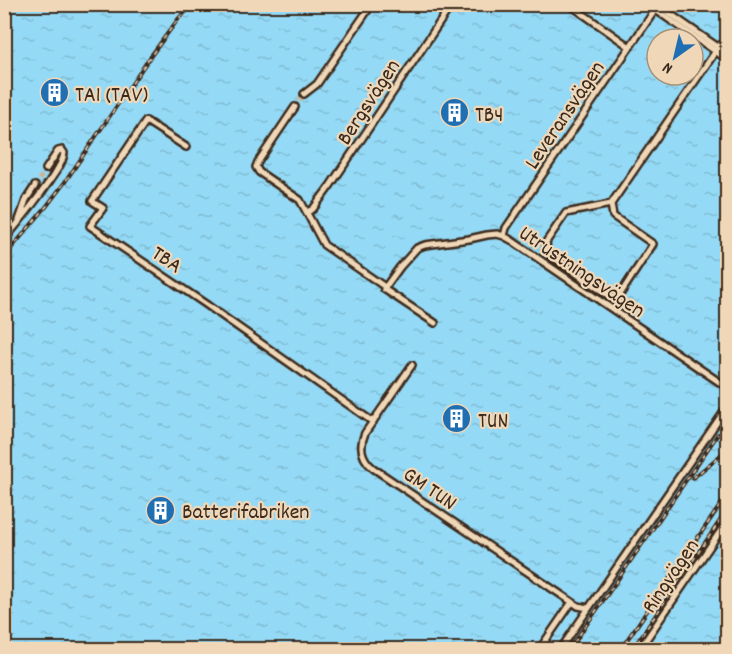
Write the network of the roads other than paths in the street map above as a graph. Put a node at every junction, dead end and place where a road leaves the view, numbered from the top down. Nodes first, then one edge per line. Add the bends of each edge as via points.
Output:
1 (372, 4) edge
2 (452, 4) edge
3 (568, 4) edge
4 (656, 4) edge
5 (662, 4) edge
6 (643, 5) edge
7 (653, 12) junction
8 (674, 27) edge
9 (705, 45) edge
10 (630, 47) junction
11 (717, 50) junction
12 (728, 52) edge
13 (728, 62) edge
14 (304, 94) tunnel mouth
15 (295, 107) tunnel mouth
16 (186, 147) dead end
17 (46, 169) tunnel mouth
18 (35, 186) tunnel mouth
19 (611, 204) junction
20 (307, 212) junction
21 (17, 225) junction
22 (504, 236) junction
23 (4, 240) edge
24 (384, 288) junction
25 (435, 323) dead end
26 (412, 365) dead end
27 (728, 388) edge
28 (728, 406) edge
29 (373, 422) junction
30 (728, 520) edge
31 (572, 602) junction
32 (588, 608) junction
33 (540, 650) edge
34 (560, 650) edge
35 (639, 650) edge

1 - 14 street via 317,84
2 - 20 street, Bergsvägen via 330,186
3 - 10 street
4 - 11 street
5 - 11 street
6 - 7 street
6 - 11 street
7 - 8 street
7 - 10 street, Leveransvägen
9 - 11 street
10 - 22 street, Leveransvägen
11 - 12 street
11 - 13 street
11 - 19 street
15 - 20 street via 256,167 300,200
16 - 29 street, TBA via 146,121 92,201 103,208 90,226
17 - 21 street via 62,150 65,155 59,167
18 - 21 street
19 - 19 street via 566,213 546,246 551,256 615,298 653,244 613,216
20 - 24 street via 324,245
21 - 23 street
22 - 24 street, Utrustningsvägen via 487,235 417,248
22 - 27 street, Utrustningsvägen
24 - 25 street
26 - 29 street, GM TUN
28 - 32 street
29 - 31 street, GM TUN via 361,443 362,456 368,464
30 - 35 street, Ringvägen
31 - 32 street, GM TUN
31 - 33 street
32 - 34 street

